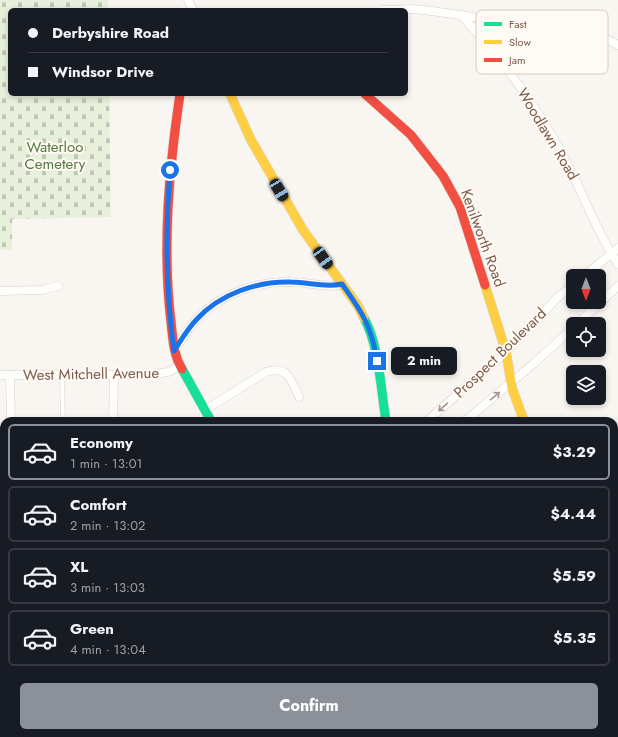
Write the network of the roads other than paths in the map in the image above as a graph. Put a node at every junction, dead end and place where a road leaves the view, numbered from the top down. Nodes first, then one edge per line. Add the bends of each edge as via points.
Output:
1 (408, 9) edge
2 (461, 15) junction
3 (476, 17) edge
4 (476, 31) edge
5 (608, 40) edge
6 (618, 45) edge
7 (511, 74) edge
8 (180, 96) edge
9 (231, 96) edge
10 (367, 96) edge
11 (618, 248) edge
12 (611, 254) junction
13 (618, 264) edge
14 (593, 269) edge
15 (342, 284) junction
16 (58, 286) dead end
17 (618, 286) edge
18 (0, 290) edge
19 (566, 291) edge
20 (585, 317) edge
21 (566, 334) edge
22 (174, 351) junction
23 (506, 352) junction
24 (180, 366) junction
25 (0, 375) edge
26 (10, 375) junction
27 (62, 375) junction
28 (114, 375) junction
29 (511, 382) junction
30 (299, 397) dead end
31 (205, 410) junction
32 (11, 417) edge
33 (63, 417) edge
34 (113, 417) edge
35 (208, 417) edge
36 (385, 417) edge
37 (432, 417) edge
38 (471, 417) edge
39 (523, 417) edge

1 - 2 street
2 - 3 street
2 - 4 street, Woodlawn Road
5 - 6 street
7 - 12 street, Woodlawn Road via 546,125 574,175
8 - 22 street via 172,147 167,241
9 - 15 street via 251,140 281,194
10 - 23 street, Kenilworth Road via 422,148 452,191 466,223
11 - 12 street
12 - 13 street, Woodlawn Road
12 - 14 street
15 - 22 street via 324,286 278,282 241,290 206,310 187,331
15 - 36 street via 364,316 373,337
16 - 18 street via 42,290
17 - 20 street
19 - 23 street, Prospect Boulevard
21 - 29 street, Prospect Boulevard
22 - 24 street
23 - 29 street, Kenilworth Road
23 -> 37 street, Prospect Boulevard
24 - 28 street, West Mitchell Avenue via 159,374
24 - 31 street
25 - 26 street, West Mitchell Avenue
26 - 27 street, West Mitchell Avenue
26 - 32 street
27 - 28 street, West Mitchell Avenue
27 - 33 lane
28 - 34 street
38 -> 29 street, Prospect Boulevard
29 - 39 street, Kenilworth Road
30 - 31 street via 285,372 272,370
31 - 35 street

